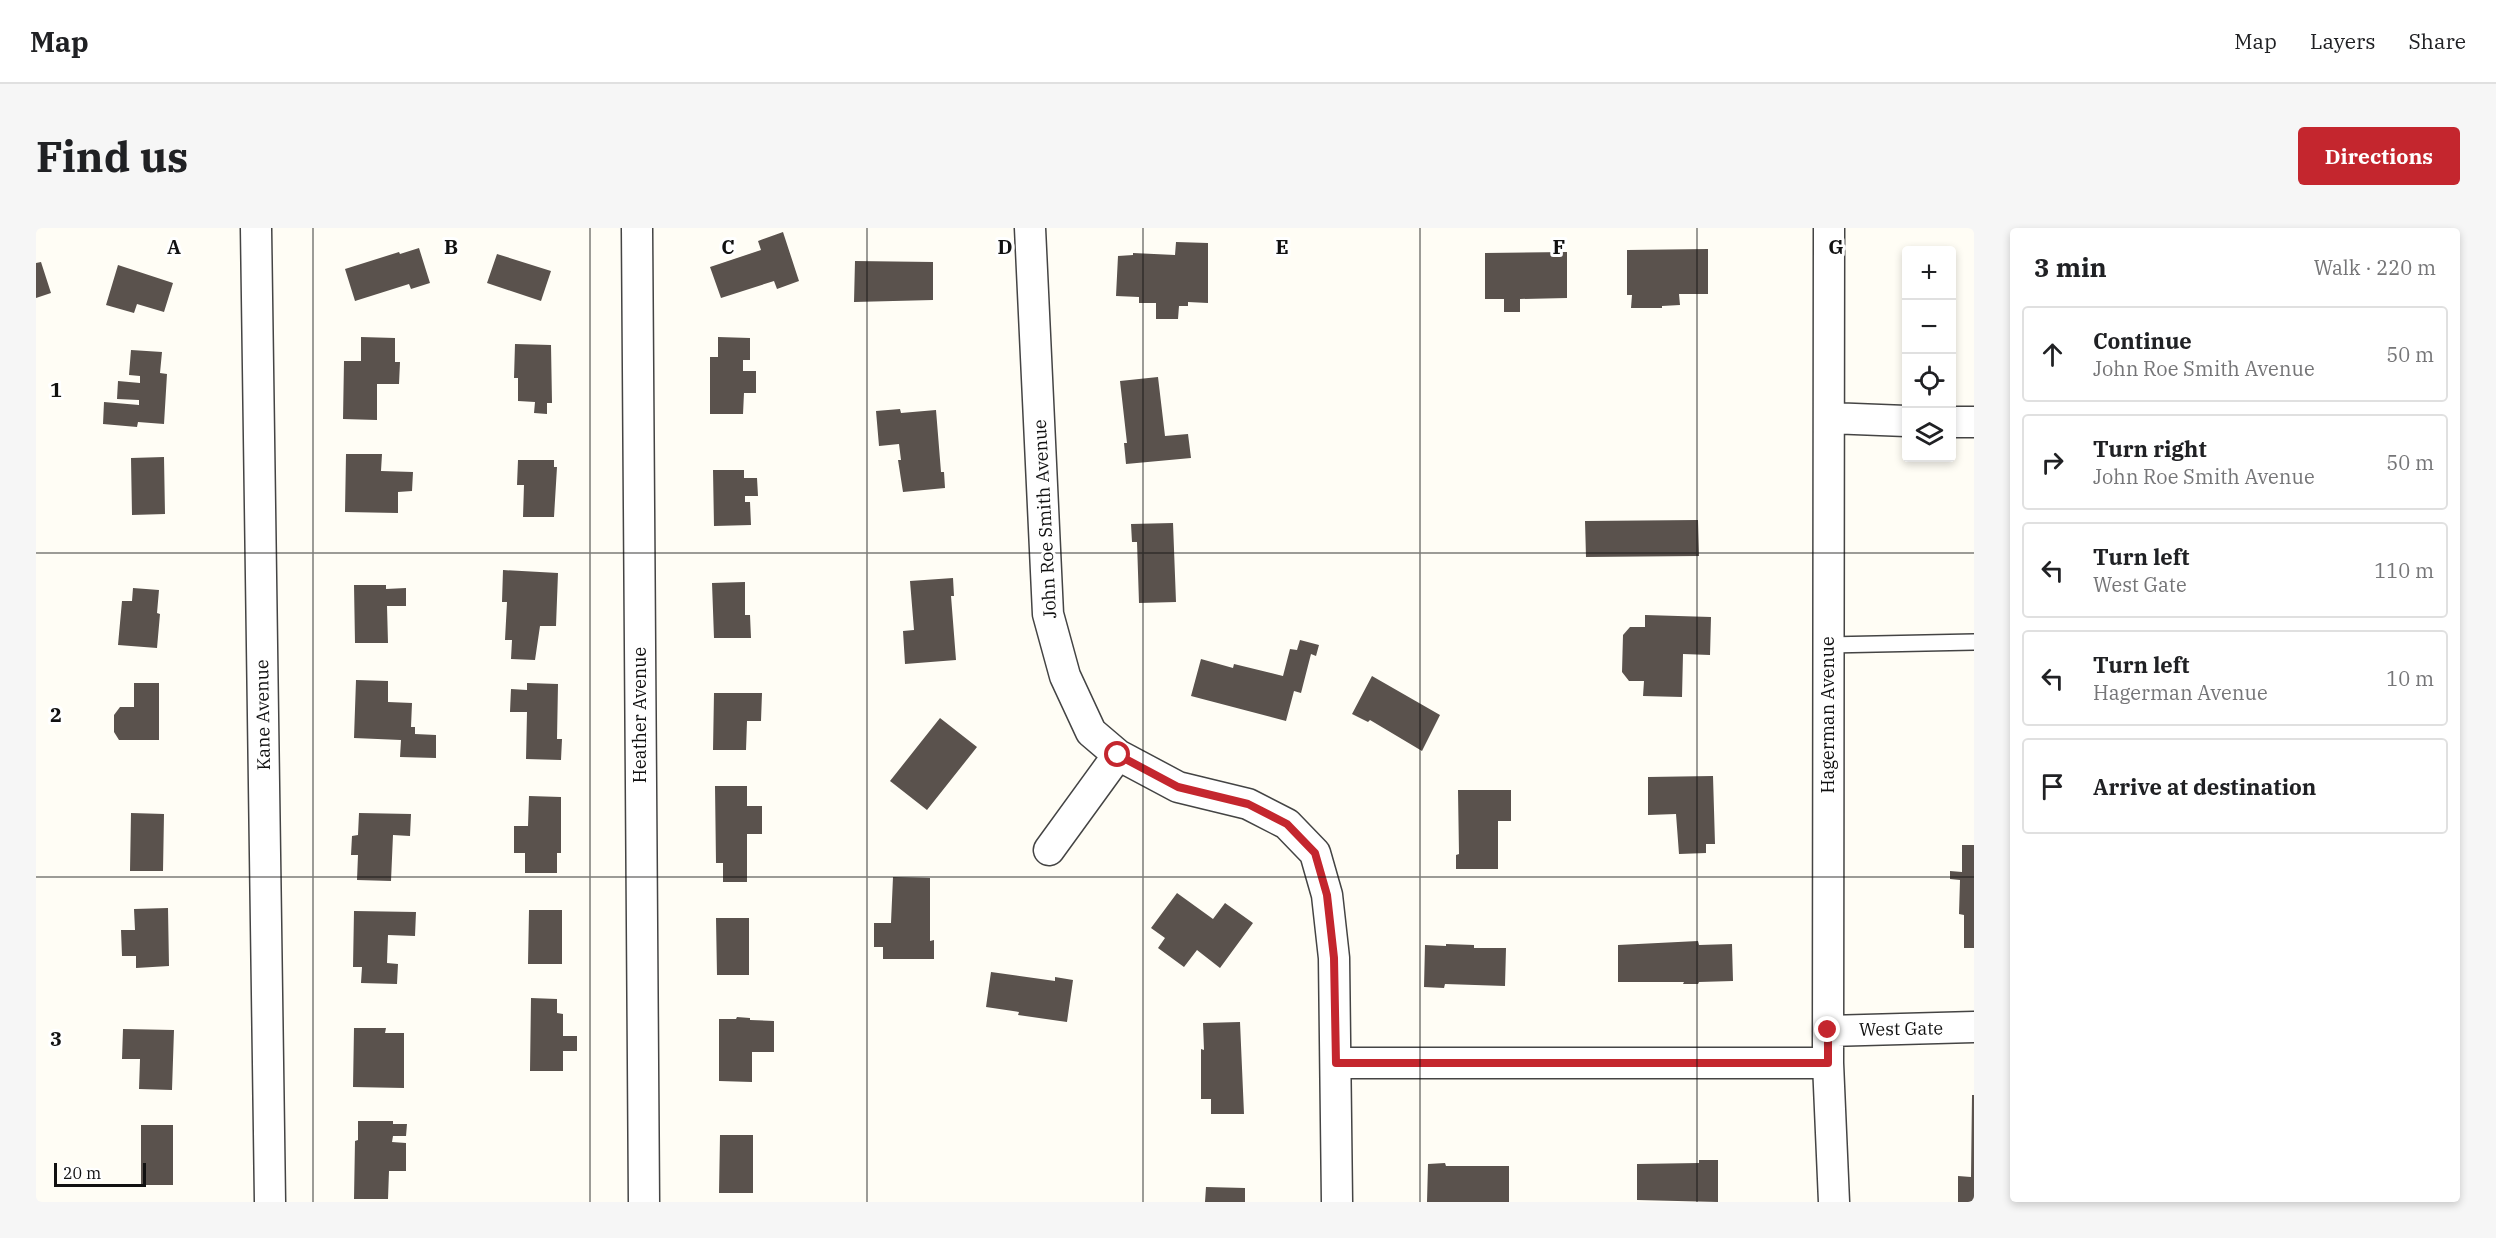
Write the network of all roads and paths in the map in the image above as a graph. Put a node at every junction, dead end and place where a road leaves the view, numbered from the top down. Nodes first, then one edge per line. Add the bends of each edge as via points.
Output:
1 (256, 228) edge
2 (637, 228) edge
3 (1030, 228) edge
4 (1829, 228) edge
5 (1829, 418) junction
6 (1902, 422) edge
7 (1956, 422) edge
8 (1974, 422) edge
9 (1974, 642) edge
10 (1828, 645) junction
11 (1118, 755) junction
12 (1049, 850) dead end
13 (1974, 1027) edge
14 (1828, 1030) junction
15 (1336, 1063) junction
16 (1828, 1063) junction
17 (270, 1202) edge
18 (644, 1202) edge
19 (1337, 1202) edge
20 (1834, 1202) edge

1 - 17 street, Kane Avenue
2 - 18 street, Heather Avenue
3 - 11 street, John Roe Smith Avenue via 1048,615 1065,676 1090,732
4 - 5 street, Hagerman Avenue
5 - 6 street
5 - 10 street, Hagerman Avenue
7 - 8 street
9 - 10 lane
10 - 14 street, Hagerman Avenue
11 - 12 street
11 - 15 street, John Roe Smith Avenue via 1178,787 1248,804 1287,824 1315,853 1327,895 1334,958
13 - 14 street, West Gate
14 - 16 street, Hagerman Avenue
15 - 16 street
15 - 19 street, John Roe Smith Avenue
16 - 20 street, Hagerman Avenue

